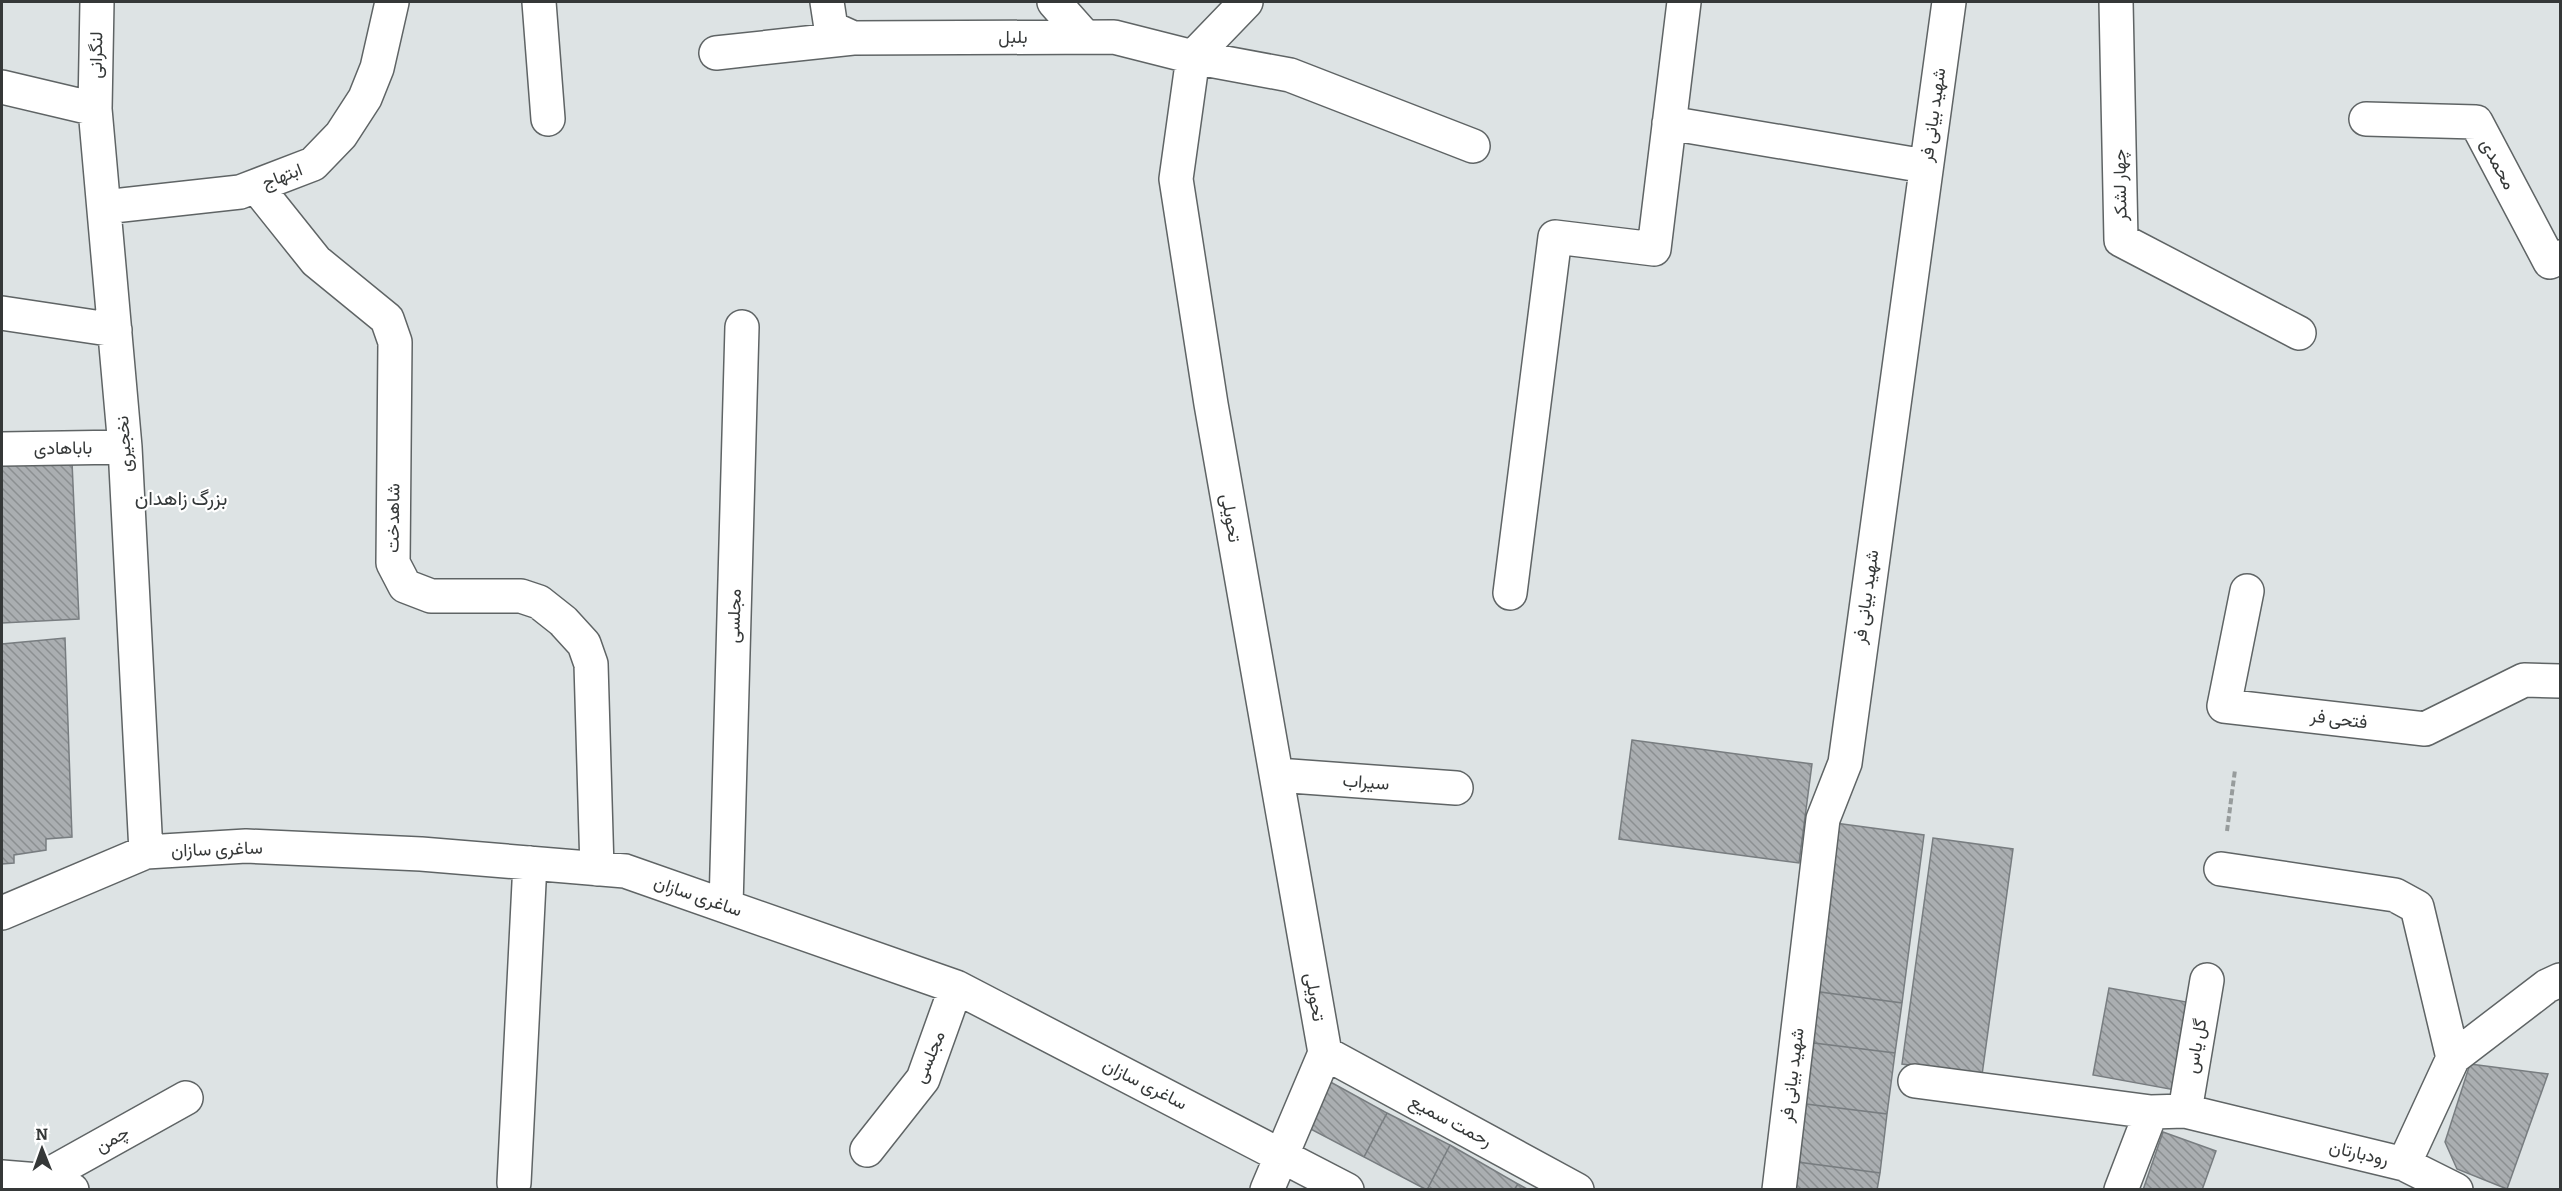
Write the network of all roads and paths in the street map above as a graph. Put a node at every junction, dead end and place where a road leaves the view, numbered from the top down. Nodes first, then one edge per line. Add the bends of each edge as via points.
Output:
1 (96, 2) edge
2 (393, 2) edge
3 (539, 2) edge
4 (1054, 2) edge
5 (1246, 2) edge
6 (1684, 2) edge
7 (1949, 2) edge
8 (2116, 2) edge
9 (837, 23) edge
10 (1085, 37) junction
11 (716, 53) dead end
12 (1193, 57) junction
13 (2, 87) edge
14 (95, 109) junction
15 (548, 119) dead end
16 (2366, 119) dead end
17 (1669, 123) junction
18 (1473, 146) dead end
19 (1925, 166) junction
20 (256, 186) junction
21 (104, 207) junction
22 (2560, 257) edge
23 (2, 314) edge
24 (742, 327) dead end
25 (115, 330) junction
26 (2299, 333) dead end
27 (125, 447) junction
28 (2, 449) edge
29 (2247, 591) dead end
30 (1510, 593) dead end
31 (2560, 681) edge
32 (2235, 770) dead end
33 (1277, 775) junction
34 (1456, 788) dead end
35 (146, 852) junction
36 (530, 863) junction
37 (597, 869) junction
38 (2221, 869) joint
39 (726, 906) junction
40 (2, 913) edge
41 (2207, 980) dead end
42 (2560, 980) edge
43 (956, 987) junction
44 (1325, 1053) junction
45 (2453, 1058) junction
46 (1915, 1081) dead end
47 (186, 1098) dead end
48 (2185, 1111) junction
49 (2151, 1112) junction
50 (867, 1149) dead end
51 (1282, 1156) junction
52 (2404, 1164) junction
53 (2, 1177) edge
54 (39, 1180) junction
55 (514, 1183) dead end
56 (72, 1190) edge
57 (1267, 1190) edge
58 (1347, 1190) edge
59 (1577, 1190) edge
60 (1779, 1190) edge
61 (2121, 1190) edge
62 (2456, 1190) edge

1 - 14 street, لنگرانی
2 - 20 street, ابتهاج via 377,68 365,98 341,135 313,164
3 - 15 street
4 - 10 street
5 - 12 street
6 - 17 street
7 - 19 street, شهید بیانی فر
8 - 26 street, چهار لشکر via 2121,240
9 - 10 street, بلبل
9 - 11 street, بلبل
10 - 12 street, بلبل via 1114,37
12 - 18 street, بلبل via 1290,75
12 - 33 street, تحویلی via 1176,179 1211,404
13 - 14 street
14 - 21 street, نخجیری
16 - 22 street, محمدی via 2476,122 2550,262
17 - 19 street
17 - 30 street via 1654,249 1555,237
19 - 60 street, شهید بیانی فر via 1845,763 1823,819
20 - 21 street, ابتهاج via 240,192
20 - 37 street, شاهدخت via 316,261 387,320 395,342 393,563 405,586 431,596 521,596 539,602 584,644 591,664
21 - 25 street, نخجیری
23 - 25 street
24 - 39 street, مجلسی
25 - 27 street, نخجیری
27 - 28 street, باباهادی
27 - 35 street, نخجیری
29 - 31 street, فتحی فر via 2224,706 2425,729 2524,680
32 - 38 path
33 - 34 street, سیراب
33 - 44 street, تحویلی
35 - 36 street, ساغری سازان via 246,846
35 - 40 street, ساغری سازان
36 - 37 street, ساغری سازان
36 - 55 street
37 - 39 street, ساغری سازان via 625,871
38 - 45 street via 2395,895 2417,908
39 - 43 street, ساغری سازان
41 - 48 street, گل یاس
42 - 45 street, رودبارتان
43 - 50 street, مجلسی via 923,1079
43 - 51 street, ساغری سازان
44 - 51 street
44 - 59 street, رحمت سمیع
45 - 52 street, رودبارتان
46 - 49 street, رودبارتان
47 - 54 street, چمن
48 - 49 street, رودبارتان
48 - 52 street, رودبارتان
49 - 61 street
51 - 57 street
51 - 58 street, ساغری سازان
52 - 62 street
53 - 54 street
54 - 56 street

